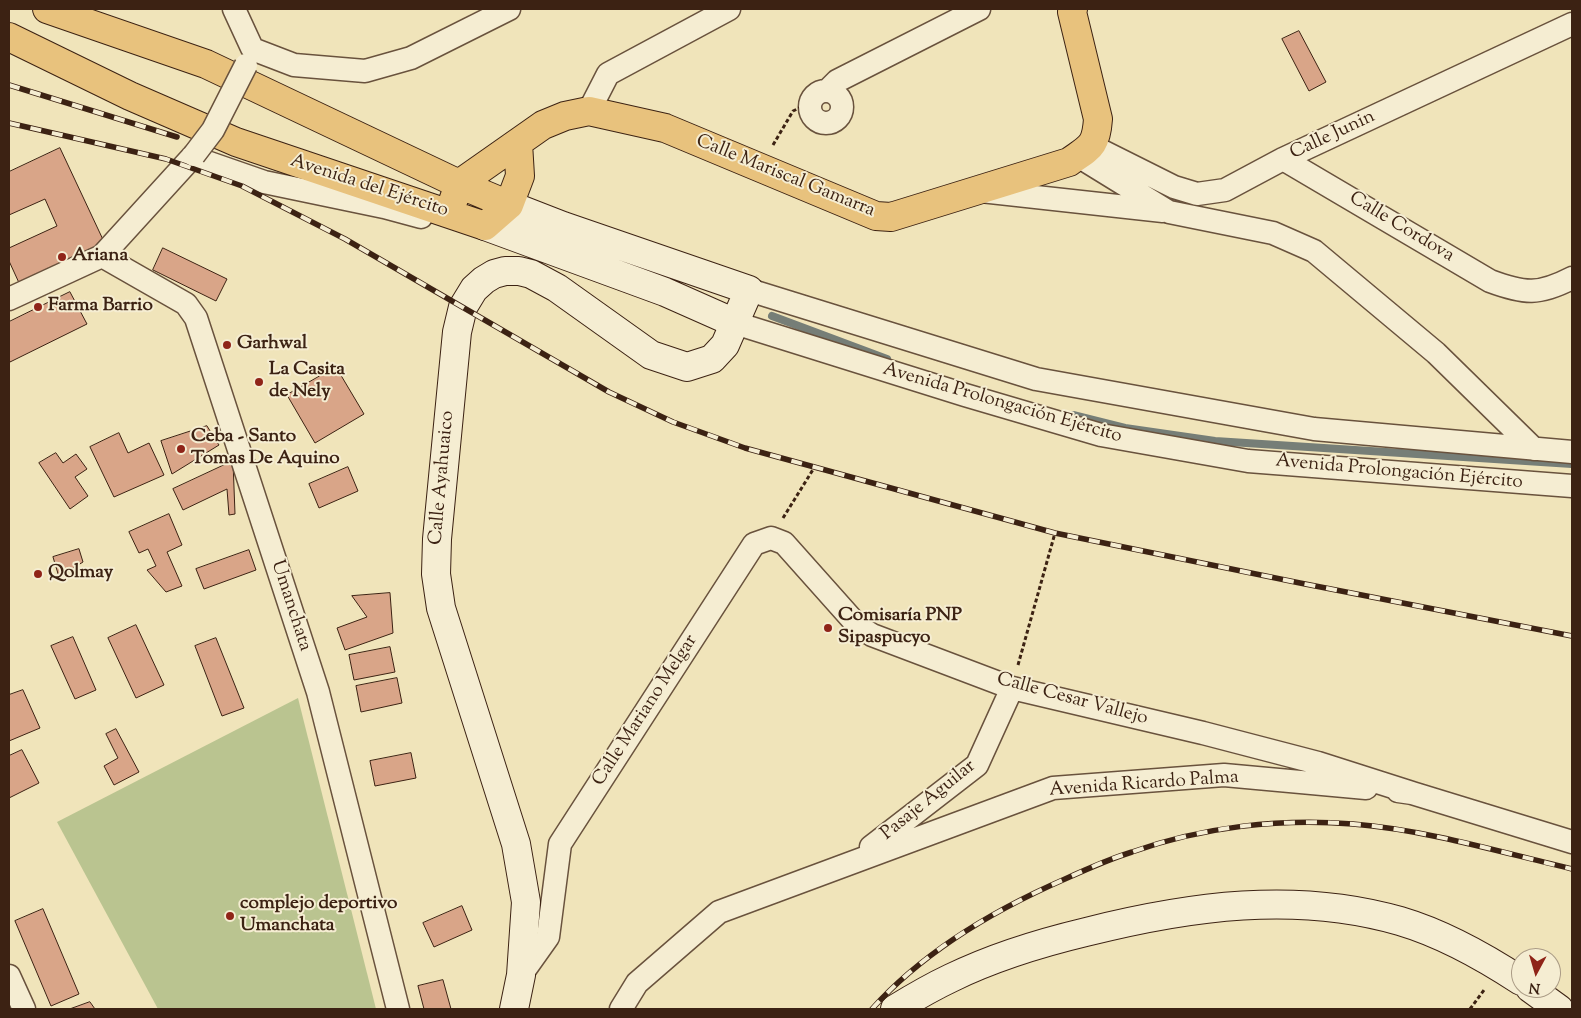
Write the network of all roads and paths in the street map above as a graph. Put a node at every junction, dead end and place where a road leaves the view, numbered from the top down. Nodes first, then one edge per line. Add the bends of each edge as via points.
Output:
1 (47, 9) edge
2 (234, 9) edge
3 (509, 9) edge
4 (729, 9) edge
5 (979, 9) edge
6 (1073, 9) edge
7 (1572, 24) edge
8 (9, 37) edge
9 (250, 58) junction
10 (819, 97) joint
11 (589, 111) junction
12 (518, 143) junction
13 (1085, 151) junction
14 (193, 156) junction
15 (1283, 159) junction
16 (754, 164) junction
17 (459, 184) junction
18 (977, 190) junction
19 (509, 205) junction
20 (1170, 212) junction
21 (449, 213) junction
22 (485, 226) junction
23 (102, 256) junction
24 (1572, 278) edge
25 (749, 290) junction
26 (9, 299) edge
27 (735, 323) junction
28 (1534, 449) junction
29 (1572, 452) edge
30 (814, 468) dead end
31 (1572, 486) edge
32 (1056, 533) dead end
33 (771, 538) junction
34 (1012, 688) junction
35 (1412, 793) junction
36 (1572, 842) edge
37 (856, 860) junction
38 (521, 975) junction
39 (1511, 975) edge
40 (9, 976) edge
41 (1544, 998) edge
42 (24, 1009) edge
43 (398, 1009) edge
44 (514, 1009) edge
45 (621, 1009) edge
46 (895, 1009) edge
47 (1559, 1009) edge

1 - 17 main road, Avenida del Ejército via 206,64
2 - 9 street via 252,48
3 - 9 street via 410,58 365,71
4 - 11 street via 608,74
5 - 10 street via 837,81
6 - 13 main road via 1098,119 1097,134
7 - 15 street, Calle Junin
8 - 21 main road, Avenida del Ejército via 138,100 236,142
9 - 14 street, bridge via 213,130
10 - 16 path via 793,111 775,143
11 - 12 main road via 550,122
11 - 16 main road, Calle Mariscal Gamarra via 665,128
12 - 17 main road
12 - 19 main road via 520,176
13 - 15 street, Calle Junin via 1197,194 1225,190
13 - 18 main road, Calle Mariscal Gamarra via 1069,162
13 - 20 street
14 - 22 street via 264,182 449,224
14 - 23 street
15 - 24 street, Calle Cordova via 1490,281 1521,291 1537,292
16 - 18 main road, Calle Mariscal Gamarra via 876,216 891,217
17 - 19 main road, Avenida del Ejército
17 - 21 main road
18 - 20 street
19 - 22 main road
19 - 25 main road, Avenida del Ejército
20 - 28 street via 1273,233 1314,252 1436,353
21 - 22 main road, Avenida del Ejército
22 - 27 main road, Avenida del Ejército via 665,292
23 - 26 street
23 - 43 street, Umanchata via 186,304 196,318 318,692
25 - 27 main road, Calle Ayahuaico
25 - 28 street, Avenida Prolongación Ejército via 1036,379 1314,429
27 - 31 street, Avenida Prolongación Ejército via 1101,435 1248,461
27 - 38 main road, Calle Ayahuaico via 725,344 712,359 687,367 651,355 531,274 519,271 494,274 474,289 463,308 457,332 436,574 441,608 516,844 526,902
28 - 29 street, Avenida Prolongación Ejército
30 - 33 path
32 - 34 path
33 - 34 street, Calle Cesar Vallejo via 784,543 863,631
33 - 38 street, Calle Mariano Melgar via 754,544 560,844 548,936
34 - 35 street, Calle Cesar Vallejo via 1289,756
34 - 37 street, Pasaje Aguilar via 977,765
35 - 36 street, Avenida Ricardo Palma
35 - 37 street, Avenida Ricardo Palma via 1224,775 1053,788
37 - 45 street, Avenida Ricardo Palma via 719,912 637,983
38 - 44 main road, Calle Ayahuaico
39 - 46 main road via 1441,935 1400,921 1326,908 1232,905 1104,927 1019,950 949,978
40 - 42 street
41 - 47 main road

